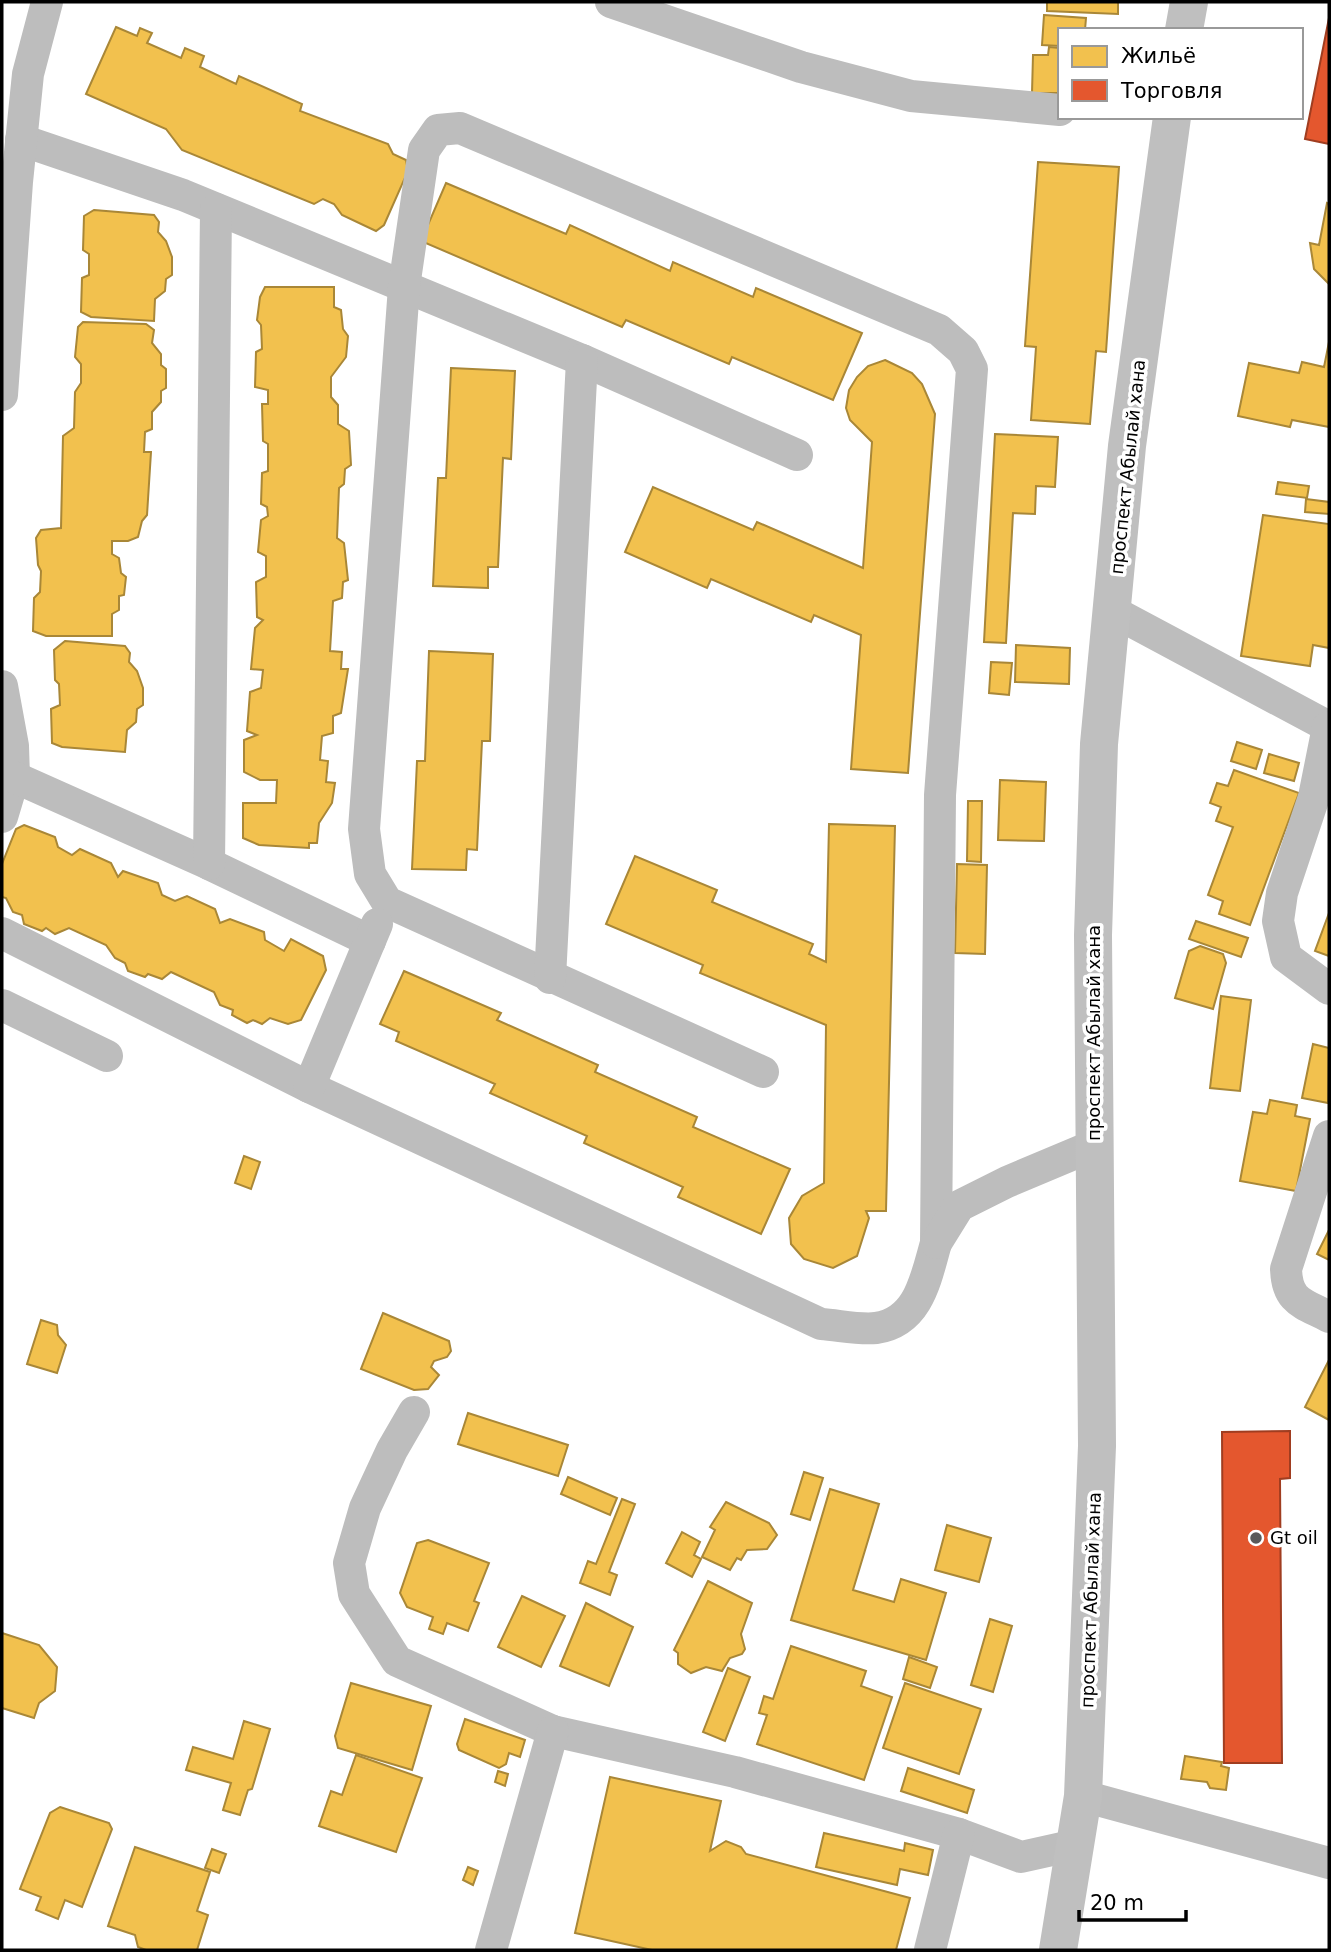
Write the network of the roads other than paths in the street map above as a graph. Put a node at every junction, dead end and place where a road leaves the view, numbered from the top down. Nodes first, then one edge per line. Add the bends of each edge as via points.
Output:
1 (47, 2) edge
2 (611, 2) edge
3 (1189, 2) edge
4 (1184, 28) edge
5 (1058, 110) edge
6 (1172, 119) edge
7 (21, 140) junction
8 (216, 209) junction
9 (404, 288) junction
10 (582, 360) junction
11 (2, 395) edge
12 (797, 456) dead end
13 (1114, 612) junction
14 (2, 686) edge
15 (1329, 727) edge
16 (14, 777) junction
17 (2, 817) edge
18 (209, 864) junction
19 (387, 902) junction
20 (2, 933) edge
21 (370, 941) junction
22 (550, 978) junction
23 (1329, 989) edge
24 (2, 1004) edge
25 (107, 1056) dead end
26 (763, 1072) dead end
27 (309, 1087) junction
28 (1329, 1136) edge
29 (1095, 1146) junction
30 (936, 1243) junction
31 (1329, 1317) edge
32 (414, 1412) dead end
33 (553, 1731) junction
34 (1083, 1796) junction
35 (959, 1834) junction
36 (1075, 1845) junction
37 (1329, 1863) edge
38 (491, 1950) edge
39 (930, 1950) edge
40 (1058, 1950) edge

1 - 7 street via 28,74
2 - 5 street via 801,66 911,96
3 - 4 main road
6 - 13 main road, проспект Абылай хана via 1127,446
7 - 8 street
7 - 11 street
8 - 9 street
8 - 18 street
9 - 10 street
9 - 19 street via 364,829 370,874
9 - 30 street via 424,150 438,130 460,128 939,330 963,351 972,369 940,795
10 - 12 street
10 - 22 street
13 - 15 street
13 - 29 main road, проспект Абылай хана via 1099,758 1093,935
14 - 16 street
15 - 23 street via 1278,921 1286,957
16 - 17 street
16 - 18 street
18 - 21 street
19 - 21 street
19 - 22 street
20 - 27 street
21 - 27 street
22 - 26 street
24 - 25 street
27 - 30 street via 821,1324 878,1328 912,1311
28 - 31 street via 1286,1269 1287,1287 1296,1300
29 - 30 street via 959,1206
29 - 34 main road, проспект Абылай хана via 1097,1447
32 - 33 street via 365,1508 349,1563 355,1594 397,1661
33 - 35 street via 735,1772
33 - 38 street
34 - 36 main road, проспект Абылай хана
34 - 37 street
35 - 36 street via 1021,1857
35 - 39 street
36 - 40 main road, проспект Абылай хана

